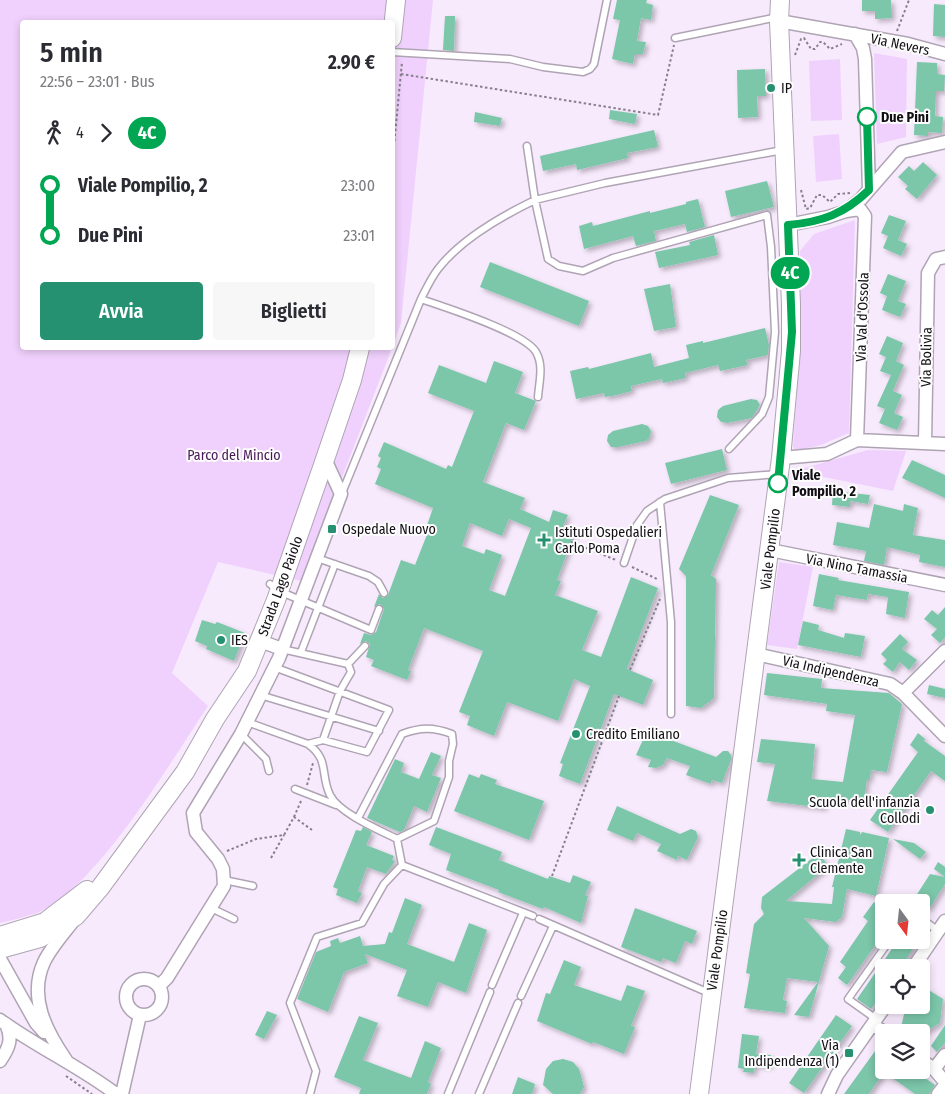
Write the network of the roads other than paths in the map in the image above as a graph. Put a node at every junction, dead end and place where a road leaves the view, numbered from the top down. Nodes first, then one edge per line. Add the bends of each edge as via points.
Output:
1 (396, 0) edge
2 (607, 0) edge
3 (779, 13) edge
4 (394, 20) edge
5 (856, 36) junction
6 (675, 41) road end
7 (395, 52) edge
8 (945, 54) edge
9 (945, 142) edge
10 (527, 146) dead end
11 (784, 150) junction
12 (866, 193) junction
13 (535, 200) junction
14 (846, 211) junction
15 (788, 225) junction
16 (945, 257) edge
17 (420, 299) junction
18 (360, 350) edge
19 (538, 397) dead end
20 (856, 440) junction
21 (924, 442) junction
22 (945, 444) edge
23 (729, 450) dead end
24 (324, 457) junction
25 (780, 466) junction
26 (341, 494) junction
27 (660, 502) junction
28 (770, 550) junction
29 (317, 558) junction
30 (624, 563) road end
31 (335, 564) junction
32 (945, 586) edge
33 (274, 588) junction
34 (384, 593) dead end
35 (302, 600) junction
36 (319, 608) junction
37 (379, 609) dead end
38 (260, 640) junction
39 (365, 646) dead end
40 (282, 649) junction
41 (945, 651) edge
42 (301, 652) junction
43 (756, 652) junction
44 (348, 664) junction
45 (274, 667) junction
46 (340, 691) junction
47 (904, 692) junction
48 (260, 695) junction
49 (222, 709) junction
50 (670, 714) dead end
51 (331, 717) junction
52 (247, 722) junction
53 (379, 731) junction
54 (945, 731) edge
55 (241, 734) junction
56 (945, 736) edge
57 (322, 740) junction
58 (308, 744) junction
59 (269, 771) dead end
60 (295, 789) dead end
61 (338, 806) junction
62 (358, 818) junction
63 (397, 839) junction
64 (122, 857) junction
65 (402, 865) junction
66 (224, 880) junction
67 (253, 886) dead end
68 (211, 908) junction
69 (523, 913) junction
70 (76, 916) junction
71 (234, 919) dead end
72 (930, 922) edge
73 (553, 926) junction
74 (943, 927) edge
75 (2, 940) edge
76 (884, 949) edge
77 (0, 959) edge
78 (920, 959) edge
79 (923, 959) edge
80 (159, 986) junction
81 (711, 993) junction
82 (140, 1014) junction
83 (3, 1022) edge
84 (875, 1024) edge
85 (875, 1028) edge
86 (875, 1029) edge
87 (52, 1041) junction
88 (32, 1043) junction
89 (945, 1055) edge
90 (3, 1056) edge
91 (66, 1060) junction
92 (930, 1066) edge
93 (934, 1069) junction
94 (945, 1084) edge
95 (116, 1094) edge
96 (310, 1094) edge
97 (448, 1094) edge
98 (479, 1094) edge
99 (699, 1094) edge
100 (828, 1094) edge
101 (832, 1094) edge
102 (938, 1094) edge

1 - 4 street
2 - 7 lane via 594,64 583,72 543,67 510,58
3 - 5 street, Via Nevers
3 - 6 lane
3 - 11 street, Viale Pompilio
5 - 8 street, Via Nevers
5 - 12 street, Via Nevers via 865,59
9 - 12 street via 902,152
10 - 13 lane
11 - 13 lane via 605,183
11 - 15 street, Viale Pompilio
12 - 14 street
13 - 17 lane via 498,218 466,243 439,268
13 - 23 lane via 548,259 559,266 583,271 613,258 767,216 772,247 775,332 769,397 762,414
14 - 15 street
14 - 20 street, Via Val d'Ossola via 860,210 866,216
15 - 25 street, Viale Pompilio via 792,332
16 - 21 street, Via Bolivia via 936,260 928,273
17 - 19 lane via 491,325 530,345 541,366
17 - 26 lane
18 - 24 street, Strada Lago Paiolo
20 - 21 street
20 - 25 street via 827,454
21 - 22 street
24 - 26 street
24 - 33 street, Strada Lago Paiolo
25 - 27 lane via 728,478
25 - 28 street, Viale Pompilio
26 - 29 street
27 - 30 lane via 647,511 637,525
27 - 50 lane via 671,622
28 - 32 street, Via Nino Tamassia
28 - 43 street, Viale Pompilio
29 - 31 lane
29 - 35 street
31 - 34 lane via 378,582
31 - 36 lane
33 - 35 lane
33 - 38 street, Strada Lago Paiolo
33 - 49 street, Strada Lago Paiolo
35 - 36 lane
35 - 40 street
36 - 37 lane via 371,630
36 - 42 lane
38 - 40 street
38 - 49 street, Strada Lago Paiolo via 247,671
39 - 44 lane
40 - 42 lane
40 - 45 street
41 - 47 street
42 - 44 lane
43 - 47 street, Via Indipendenza via 890,684
43 - 81 street, Viale Pompilio
44 - 46 lane via 351,672
45 - 46 lane
45 - 48 street
46 - 51 lane
46 - 53 lane via 389,710
47 - 54 lane, Via Indipendenza
47 - 56 street, Via Indipendenza
48 - 51 lane
48 - 52 street
49 - 64 street, Strada Lago Paiolo via 185,772
51 - 53 lane
51 - 57 lane
52 - 55 street
52 - 58 lane
53 - 57 lane via 367,752
55 - 59 lane via 266,759
55 - 66 street via 193,813 196,832 214,854
57 - 58 lane
58 - 61 lane via 322,759 329,793
60 - 61 lane
61 - 62 lane
62 - 63 lane
62 - 63 lane via 402,734 418,728 452,734 450,777 434,821
63 - 65 lane
64 - 70 street, Strada Lago Paiolo
64 - 75 street, Strada Lago Paiolo via 79,899 45,922
65 - 69 lane
65 - 96 lane via 384,884 362,923 317,937 293,995 290,1003 316,1071
66 - 67 lane
66 - 68 street via 222,892
68 - 71 lane
68 - 80 street
69 - 73 lane
69 - 97 lane
70 - 75 street, Strada Lago Paiolo via 40,938
70 - 87 street via 44,962 39,981 43,1024
72 - 74 lane
73 - 81 lane
73 - 98 lane
74 - 78 street
74 - 79 lane
76 - 84 lane via 848,999
77 - 87 street via 36,1023
80 - 82 street via 163,996 160,1006 152,1014
80 - 82 street via 150,979 144,979 133,982 129,987 127,1003
81 - 99 street, Viale Pompilio
82 - 95 street
83 - 88 street
83 - 90 street via 10,1039
85 - 100 street via 837,1074
86 - 101 lane via 840,1077
87 - 91 street
88 - 90 street via 22,1044
88 - 91 street
89 - 93 street
91 - 95 street
92 - 93 street
93 - 94 street
94 - 102 street

